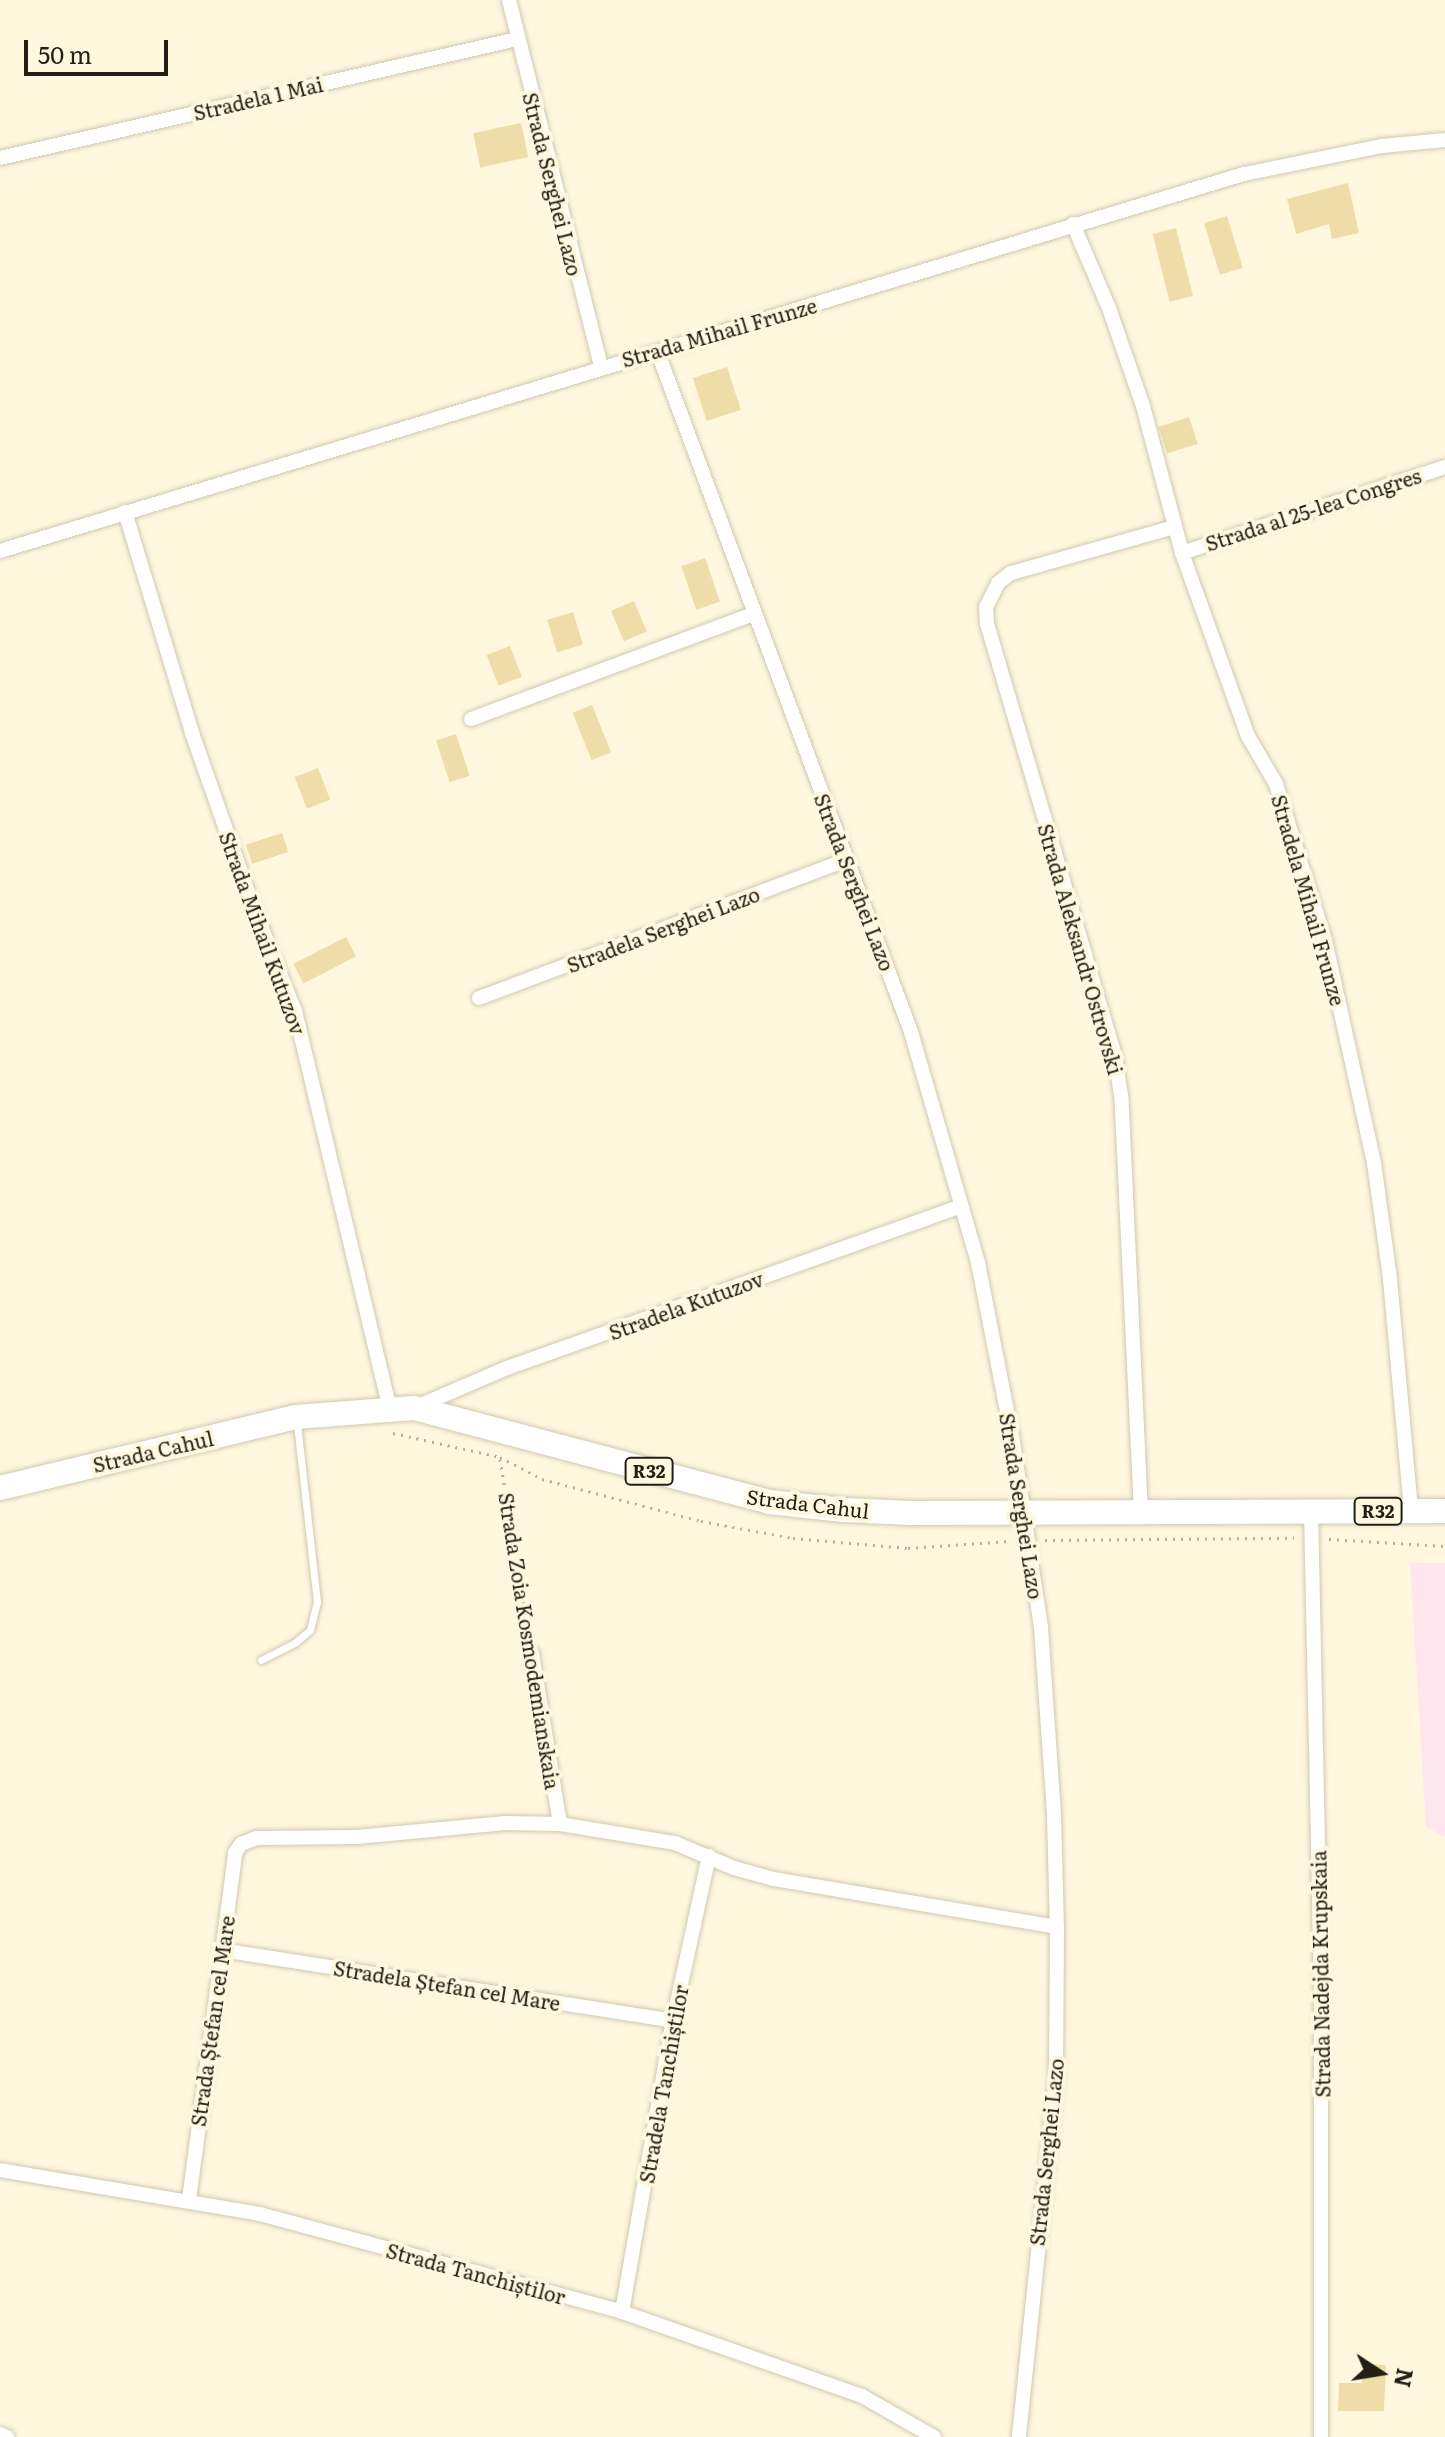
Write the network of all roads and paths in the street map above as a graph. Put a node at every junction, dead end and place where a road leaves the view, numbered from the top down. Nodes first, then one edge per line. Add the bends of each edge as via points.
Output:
1 (509, 0) edge
2 (517, 39) junction
3 (1445, 140) edge
4 (0, 158) edge
5 (1073, 224) junction
6 (658, 353) junction
7 (601, 367) junction
8 (1445, 467) edge
9 (125, 512) junction
10 (1175, 527) junction
11 (0, 551) edge
12 (1182, 553) junction
13 (753, 614) junction
14 (471, 719) dead end
15 (847, 860) junction
16 (479, 998) dead end
17 (961, 1206) junction
18 (389, 1407) junction
19 (414, 1408) junction
20 (296, 1417) junction
21 (500, 1457) dead end
22 (0, 1488) edge
23 (1311, 1510) junction
24 (1445, 1511) edge
25 (1411, 1512) junction
26 (1023, 1513) junction
27 (1141, 1513) junction
28 (532, 1653) joint
29 (261, 1660) dead end
30 (560, 1824) junction
31 (709, 1856) junction
32 (1057, 1927) junction
33 (221, 1950) junction
34 (673, 2021) junction
35 (0, 2170) edge
36 (189, 2200) junction
37 (622, 2312) junction
38 (0, 2434) edge
39 (7, 2437) edge
40 (934, 2437) edge
41 (1019, 2437) edge
42 (1321, 2437) edge

1 - 2 street, Strada Serghei Lazo
2 - 4 street, Stradela 1 Mai
2 - 7 street, Strada Serghei Lazo
3 - 5 street, Strada Mihail Frunze via 1382,146 1244,174
5 - 6 street, Strada Mihail Frunze
5 - 10 street, Stradela Mihail Frunze via 1143,406
6 - 7 street, Strada Mihail Frunze
6 - 13 street, Strada Serghei Lazo
7 - 9 street, Strada Mihail Frunze
8 - 12 street, Strada al 25-lea Congres
9 - 11 street, Strada Mihail Frunze
9 - 18 street, Strada Mihail Kutuzov via 192,733 295,1011
10 - 12 street, Stradela Mihail Frunze
10 - 27 street, Strada Aleksandr Ostrovski via 1011,573 998,583 986,607 1115,1056
12 - 25 street, Stradela Mihail Frunze via 1248,736 1276,784 1325,940 1374,1163
13 - 14 street
13 - 15 street, Strada Serghei Lazo
15 - 16 street, Stradela Serghei Lazo
15 - 17 street, Strada Serghei Lazo via 911,1032
17 - 19 street, Stradela Kutuzov via 507,1368
17 - 26 street, Strada Serghei Lazo via 994,1334
18 - 19 main road, Strada Cahul / R32
18 - 20 main road, Strada Cahul / R32
19 - 26 main road, Strada Cahul / R32 via 769,1502 898,1513
20 - 22 main road, Strada Cahul / R32
20 - 29 lane via 317,1602 310,1630
21 - 28 path, Strada Zoia Kosmodemianskaia
23 - 25 main road, Strada Cahul / R32
23 - 27 main road, Strada Cahul / R32
23 - 42 street, Strada Nadejda Krupskaia via 1321,1999
24 - 25 main road, Strada Cahul / R32
26 - 27 main road, Strada Cahul / R32
26 - 32 street, Strada Serghei Lazo via 1041,1628
28 - 30 street, Strada Zoia Kosmodemianskaia
30 - 31 street via 675,1843
30 - 33 street, Strada Ștefan cel Mare via 257,1838 241,1844 235,1853
31 - 32 street via 774,1879
31 - 34 street, Stradela Tanchiștilor
32 - 41 street, Strada Serghei Lazo via 1056,2078
33 - 34 street, Stradela Ștefan cel Mare
33 - 36 street, Strada Ștefan cel Mare
34 - 37 street, Stradela Tanchiștilor
35 - 36 street, Strada Tanchiștilor
36 - 37 street, Strada Tanchiștilor via 260,2214
37 - 40 street, Strada Tanchiștilor via 862,2396
38 - 39 street

